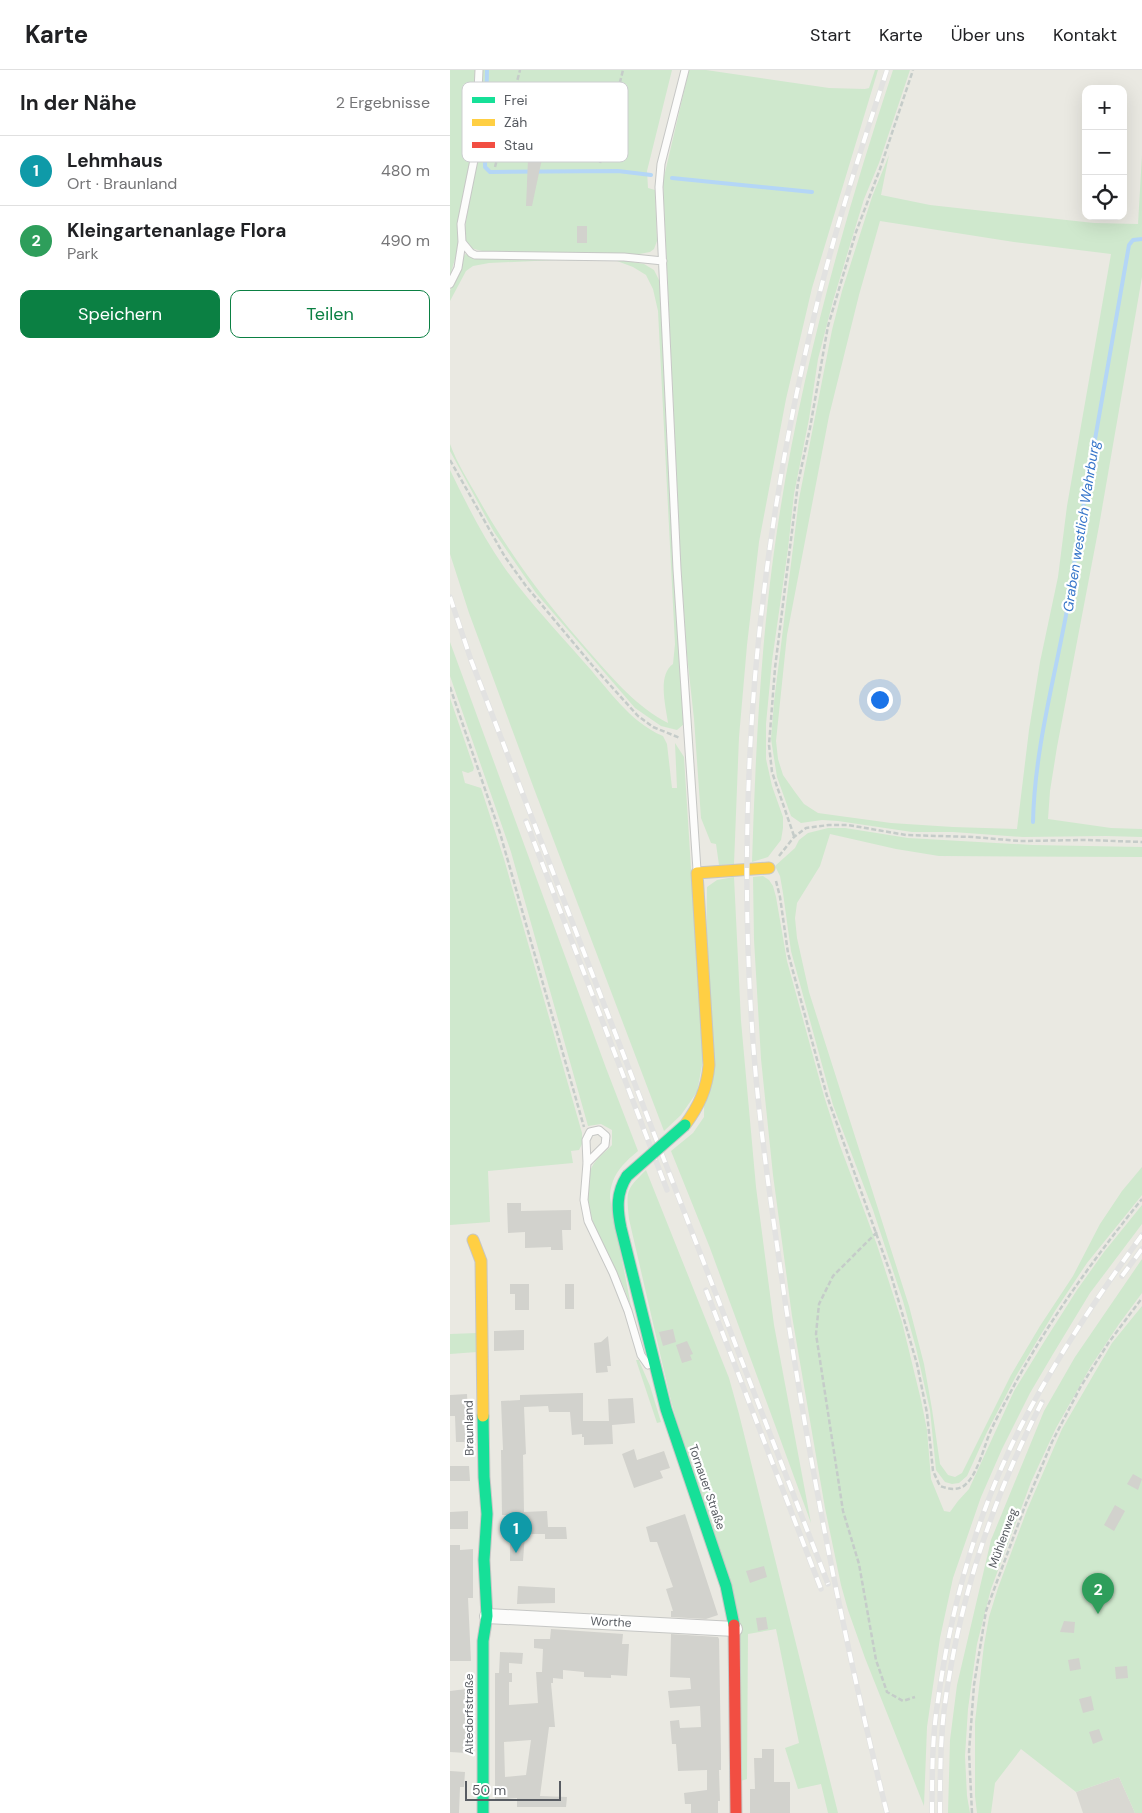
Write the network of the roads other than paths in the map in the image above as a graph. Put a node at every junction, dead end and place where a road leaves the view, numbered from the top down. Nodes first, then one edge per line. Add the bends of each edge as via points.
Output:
1 (686, 70) edge
2 (474, 162) edge
3 (462, 242) junction
4 (663, 260) junction
5 (450, 284) edge
6 (769, 868) road end
7 (697, 872) junction
8 (587, 1164) junction
9 (473, 1240) dead end
10 (656, 1371) junction
11 (487, 1616) junction
12 (735, 1628) junction
13 (483, 1813) edge
14 (736, 1813) edge

1 - 4 lane via 661,164
2 - 3 lane via 461,224
3 - 4 lane via 475,255
3 - 5 lane via 458,268
4 - 7 lane via 677,569
6 - 7 street
7 - 10 street, Tornauer Straße, bridge via 708,1084 701,1104 685,1125 632,1170 621,1184 618,1195 619,1217
8 - 8 lane via 587,1135 599,1130 607,1141
8 - 10 lane via 584,1200 588,1221 613,1273 641,1355
9 - 11 street, Braunland via 481,1261
10 - 12 street, Tornauer Straße via 726,1586
11 - 12 street, Worthe
11 - 13 street, Altedorfstraße via 483,1641
12 - 14 street, Tornauer Straße

